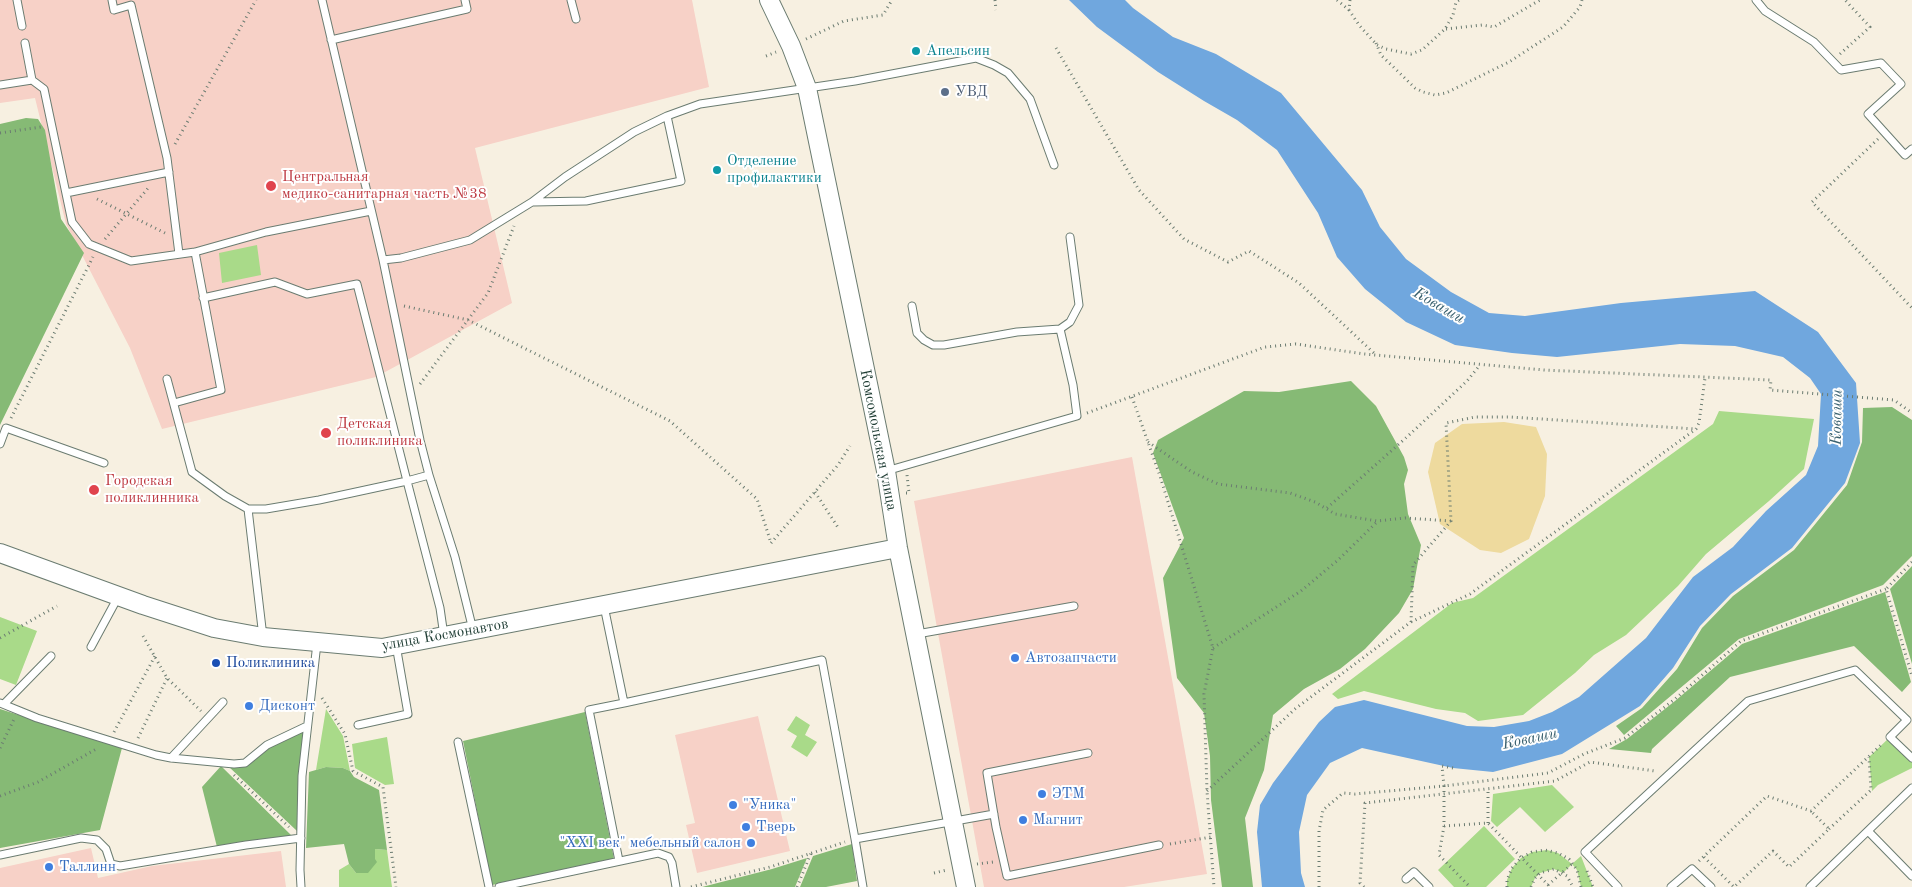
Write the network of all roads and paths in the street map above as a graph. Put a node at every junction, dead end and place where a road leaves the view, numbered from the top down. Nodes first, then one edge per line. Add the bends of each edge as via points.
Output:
1 (17, 0) edge
2 (112, 0) edge
3 (256, 0) edge
4 (322, 0) edge
5 (465, 0) edge
6 (571, 0) edge
7 (769, 0) edge
8 (892, 0) edge
9 (995, 0) edge
10 (1338, 0) edge
11 (1350, 0) edge
12 (1459, 0) edge
13 (1540, 0) edge
14 (1582, 0) edge
15 (1756, 0) edge
16 (1845, 0) edge
17 (996, 10) dead end
18 (1349, 10) junction
19 (576, 20) dead end
20 (22, 26) dead end
21 (1445, 29) junction
22 (331, 40) junction
23 (800, 42) dead end
24 (25, 43) dead end
25 (1376, 43) junction
26 (1056, 48) dead end
27 (1832, 61) junction
28 (32, 80) junction
29 (0, 85) edge
30 (807, 88) junction
31 (667, 116) junction
32 (52, 125) junction
33 (1885, 133) junction
34 (0, 134) edge
35 (1912, 149) edge
36 (167, 158) junction
37 (1054, 165) dead end
38 (169, 172) junction
39 (66, 194) junction
40 (94, 197) dead end
41 (138, 200) dead end
42 (532, 202) junction
43 (521, 209) junction
44 (370, 211) junction
45 (127, 214) junction
46 (173, 237) dead end
47 (1070, 237) dead end
48 (98, 248) junction
49 (195, 252) junction
50 (179, 254) junction
51 (383, 260) junction
52 (203, 298) junction
53 (392, 303) junction
54 (912, 306) dead end
55 (1912, 308) edge
56 (468, 320) junction
57 (1060, 329) junction
58 (1376, 355) junction
59 (1480, 364) junction
60 (1704, 378) junction
61 (167, 379) dead end
62 (411, 396) junction
63 (1132, 397) junction
64 (174, 403) junction
65 (1912, 413) edge
66 (1077, 416) junction
67 (6, 428) junction
68 (1696, 429) junction
69 (1147, 441) junction
70 (0, 444) edge
71 (850, 446) dead end
72 (104, 463) dead end
73 (886, 471) junction
74 (429, 475) junction
75 (407, 481) junction
76 (908, 481) dead end
77 (815, 492) junction
78 (909, 493) dead end
79 (1327, 508) junction
80 (248, 509) junction
81 (1377, 521) junction
82 (1451, 521) junction
83 (839, 529) dead end
84 (898, 548) junction
85 (0, 553) edge
86 (1912, 562) edge
87 (1886, 589) junction
88 (118, 596) junction
89 (604, 605) junction
90 (57, 606) dead end
91 (1074, 606) dead end
92 (1411, 622) junction
93 (473, 630) junction
94 (915, 634) junction
95 (143, 636) dead end
96 (444, 636) junction
97 (263, 637) junction
98 (0, 638) edge
99 (317, 643) junction
100 (396, 645) junction
101 (91, 647) dead end
102 (1213, 648) junction
103 (51, 656) dead end
104 (154, 656) junction
105 (1912, 676) edge
106 (168, 678) junction
107 (313, 685) junction
108 (224, 702) dead end
109 (2, 703) edge
110 (624, 703) junction
111 (18, 710) junction
112 (208, 718) junction
113 (358, 725) dead end
114 (307, 726) junction
115 (1890, 737) junction
116 (110, 741) junction
117 (458, 742) dead end
118 (0, 748) edge
119 (133, 748) junction
120 (1088, 753) dead end
121 (1869, 757) junction
122 (171, 758) junction
123 (1912, 758) edge
124 (1453, 768) dead end
125 (232, 772) dead end
126 (1671, 773) junction
127 (1444, 786) junction
128 (1912, 788) edge
129 (1488, 789) junction
130 (1207, 791) junction
131 (1445, 794) junction
132 (0, 796) edge
133 (1811, 811) junction
134 (994, 814) junction
135 (953, 822) junction
136 (1488, 823) junction
137 (1444, 826) junction
138 (1829, 829) junction
139 (292, 830) dead end
140 (1868, 831) junction
141 (1212, 837) junction
142 (300, 838) junction
143 (855, 838) junction
144 (1159, 846) joint
145 (1585, 852) junction
146 (811, 853) junction
147 (0, 855) edge
148 (1704, 857) junction
149 (1521, 858) junction
150 (619, 861) junction
151 (1003, 861) junction
152 (1572, 864) junction
153 (970, 865) dead end
154 (1692, 869) junction
155 (1563, 872) junction
156 (1538, 875) junction
157 (1912, 876) edge
158 (1406, 879) dead end
159 (1548, 886) edge
160 (301, 887) edge
161 (396, 887) edge
162 (489, 887) edge
163 (499, 887) edge
164 (676, 887) edge
165 (691, 887) edge
166 (797, 887) edge
167 (863, 887) edge
168 (966, 887) edge
169 (1214, 887) edge
170 (1319, 887) edge
171 (1364, 887) edge
172 (1429, 887) edge
173 (1470, 887) edge
174 (1507, 887) edge
175 (1531, 887) edge
176 (1573, 887) edge
177 (1581, 887) edge
178 (1618, 887) edge
179 (1671, 887) edge
180 (1711, 887) edge
181 (1810, 887) edge

1 - 20 lane
2 - 36 lane via 114,10 131,5
3 - 36 path
4 - 22 lane
5 - 22 lane via 466,9
6 - 19 lane
7 - 30 street, Комсомольская улица
8 - 23 path via 884,15 844,21
9 - 17 path
10 - 18 path
11 - 18 path
12 - 21 path
13 - 21 path via 1494,27 1482,24
14 - 25 path via 1563,27 1509,62 1446,93 1435,95 1415,88 1381,55
15 - 27 lane via 1765,11 1814,42
16 - 27 path via 1870,28
18 - 25 path
21 - 25 path via 1422,50 1411,54 1386,49
22 - 44 lane
24 - 28 lane
26 - 58 path via 1139,190 1184,239 1228,262 1248,251 1299,283
27 - 33 lane via 1841,70 1881,63 1902,84 1868,114
28 - 29 lane
28 - 32 lane via 44,89
30 - 31 lane via 700,104
30 - 37 lane via 976,58 1008,73 1030,99
30 - 73 street, Комсомольская улица
31 - 42 lane via 602,152
31 - 42 lane via 681,181 586,201
32 - 34 path
32 - 39 lane
33 - 35 lane via 1905,155
33 - 55 path via 1812,202
36 - 38 lane
38 - 39 lane
38 - 50 lane
39 - 48 lane via 72,222 89,244
40 - 45 path
41 - 45 path
42 - 43 lane
43 - 51 lane via 470,240
43 - 56 path via 488,293
44 - 49 lane via 266,232
44 - 51 lane
45 - 46 path
45 - 48 path
47 - 57 lane via 1079,305 1070,322
48 - 50 lane via 131,261
48 - 67 path
49 - 50 lane
49 - 52 lane
51 - 53 lane
52 - 64 lane via 221,390
52 - 75 lane via 276,282 307,294 357,284
53 - 56 path
53 - 62 lane
54 - 57 lane via 917,333 933,344
56 - 62 path
56 - 77 path via 670,421 757,498 771,543
57 - 66 lane
58 - 59 path
58 - 63 path via 1296,344 1265,347
59 - 60 path
59 - 79 path via 1467,381
60 - 65 path via 1771,380 1770,390 1894,400
60 - 68 path
61 - 64 lane
62 - 74 lane
63 - 66 path
63 - 69 path
64 - 80 lane via 192,472
66 - 73 lane
67 - 70 lane
67 - 72 lane
68 - 82 path via 1510,416 1475,417 1446,423
68 - 92 path via 1470,594
69 - 79 path via 1192,472 1218,484 1290,493
69 - 102 path
71 - 77 path
73 - 84 street, Комсомольская улица
74 - 75 lane
74 - 93 lane via 455,557
75 - 80 lane via 319,500
75 - 96 lane via 440,608
76 - 78 path
77 - 83 path
79 - 81 path via 1335,514
80 - 97 lane
81 - 82 path via 1405,518
81 - 102 path via 1301,591
82 - 92 path via 1413,565
84 - 89 street, улица Космонавтов
84 - 94 street, Комсомольская улица
85 - 88 street, улица Космонавтов
86 - 87 path
87 - 105 path
87 - 127 path via 1741,641 1626,738 1584,754 1548,773
88 - 97 street, улица Космонавтов via 214,628
88 - 101 lane
89 - 93 street, улица Космонавтов
89 - 110 lane
90 - 98 path
91 - 94 lane
92 - 130 path via 1295,709
93 - 96 street, улица Космонавтов
94 - 135 street, Комсомольская улица
95 - 104 path
96 - 100 street, улица Космонавтов
97 - 99 street, улица Космонавтов
99 - 100 street, улица Космонавтов via 382,648
99 - 107 lane
100 - 113 lane via 408,714
102 - 130 path via 1204,694
103 - 109 lane
104 - 106 path
104 - 116 path
106 - 112 path
106 - 119 path
107 - 114 lane
107 - 161 path via 345,734 353,771 383,787
108 - 112 lane
109 - 111 lane
110 - 143 lane via 822,660
110 - 150 lane via 589,710
111 - 116 lane
111 - 118 path
112 - 122 lane
114 - 122 lane via 267,745 245,763
114 - 142 lane
115 - 121 path
115 - 123 lane
115 - 126 lane via 1907,720 1855,670 1748,702
116 - 119 lane
116 - 132 path via 38,782
117 - 162 lane
119 - 122 lane
120 - 134 lane via 987,773
121 - 133 path
121 - 138 path via 1870,790
124 - 127 path via 1442,766
125 - 139 path
126 - 129 path via 1590,762 1555,781
126 - 145 lane
127 - 131 path
127 - 170 path via 1342,793 1322,810 1318,831
128 - 140 lane
129 - 131 path
129 - 136 path
130 - 141 path
131 - 137 path
131 - 171 path via 1365,803 1360,883
133 - 138 path
133 - 148 path via 1767,796
134 - 135 lane
134 - 151 lane
135 - 143 lane
135 - 168 street, Комсомольская улица
136 - 137 path
136 - 149 path
137 - 173 path via 1439,855
138 - 148 path via 1789,867 1773,851 1734,887
140 - 157 lane
140 - 181 lane
141 - 144 path
141 - 169 path
142 - 147 lane via 120,866 111,864 106,849 98,840 81,838
142 - 160 lane
143 - 146 path
143 - 167 lane
144 - 151 lane via 1007,876
145 - 152 path
145 - 178 lane
146 - 165 path
146 - 166 path
148 - 154 path
149 - 152 path via 1545,850 1558,853
149 - 156 path
149 - 174 path via 1512,868
150 - 163 lane
150 - 164 lane via 658,854 668,857
151 - 153 path
152 - 155 path
152 - 177 path
154 - 179 lane
154 - 180 lane
155 - 156 path via 1554,869
155 - 159 path
155 - 176 path
156 - 159 path
156 - 175 path
158 - 172 lane via 1414,872

